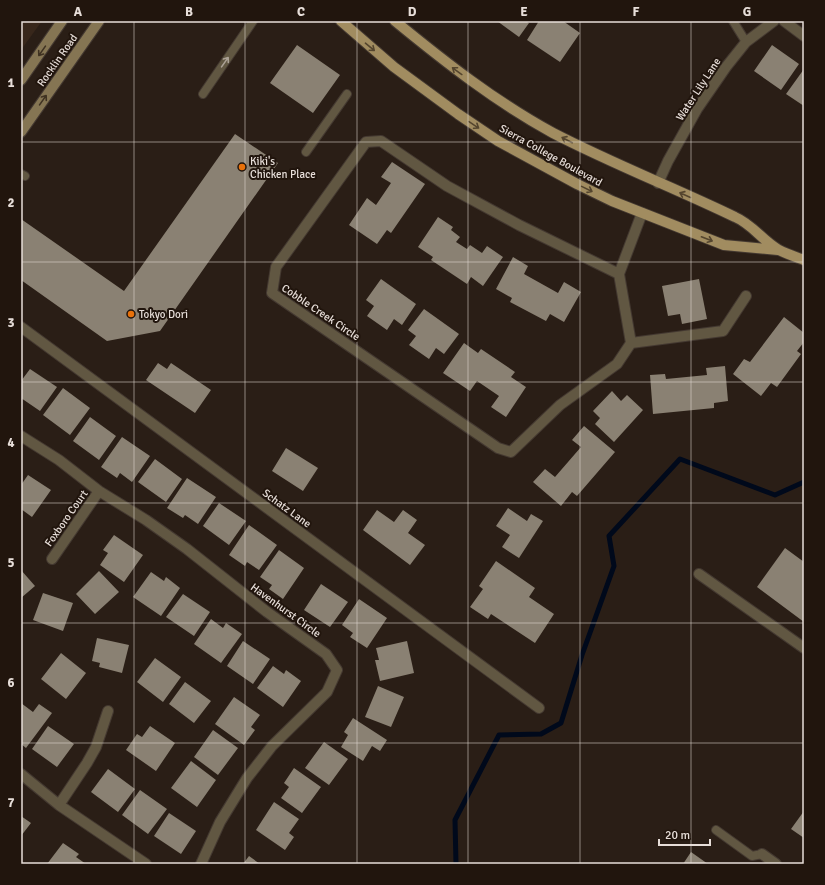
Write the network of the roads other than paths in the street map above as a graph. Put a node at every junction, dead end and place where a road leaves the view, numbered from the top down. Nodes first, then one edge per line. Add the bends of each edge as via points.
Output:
1 (62, 21) edge
2 (99, 21) edge
3 (253, 21) edge
4 (341, 21) edge
5 (395, 21) edge
6 (733, 21) edge
7 (774, 21) edge
8 (784, 21) edge
9 (804, 36) edge
10 (746, 42) junction
11 (21, 80) edge
12 (203, 94) dead end
13 (347, 94) dead end
14 (21, 132) edge
15 (306, 152) dead end
16 (658, 183) junction
17 (642, 213) junction
18 (778, 250) junction
19 (804, 260) edge
20 (619, 274) junction
21 (746, 296) dead end
22 (21, 328) edge
23 (631, 343) junction
24 (21, 436) edge
25 (99, 490) junction
26 (52, 559) dead end
27 (699, 574) dead end
28 (804, 648) edge
29 (539, 708) dead end
30 (108, 711) dead end
31 (21, 774) edge
32 (59, 805) junction
33 (716, 830) dead end
34 (762, 854) joint
35 (146, 864) edge
36 (201, 864) edge
37 (776, 864) edge

1 -> 11 main road, Rocklin Road
14 -> 2 main road, Rocklin Road
12 -> 3 lane
4 -> 17 main road, Sierra College Boulevard via 422,89 498,141 577,184
16 -> 5 main road, Sierra College Boulevard via 580,146 516,111 443,61
6 - 10 lane
7 - 10 street, Water Lily Lane
8 - 9 street
10 - 16 street, Water Lily Lane via 697,109
13 - 15 lane
18 -> 16 main road, Sierra College Boulevard via 737,217
17 -> 18 main road, Sierra College Boulevard via 724,245
17 - 20 street
18 - 19 main road, Sierra College Boulevard
20 - 23 street
20 - 23 street, Cobble Creek Circle via 447,186 381,141 366,142 276,267 272,293 498,448 511,452 560,405 617,364
21 - 23 street via 723,331
22 - 29 street, Schatz Lane
24 - 25 street, Havenhurst Circle
25 - 26 street, Foxboro Court
25 - 36 street, Havenhurst Circle via 187,549 267,612 326,654 337,670 327,692 272,746 247,778 220,822
27 - 28 street
30 - 32 street via 96,747
31 - 32 street
32 - 35 street
33 - 34 lane via 752,856
34 - 37 street

